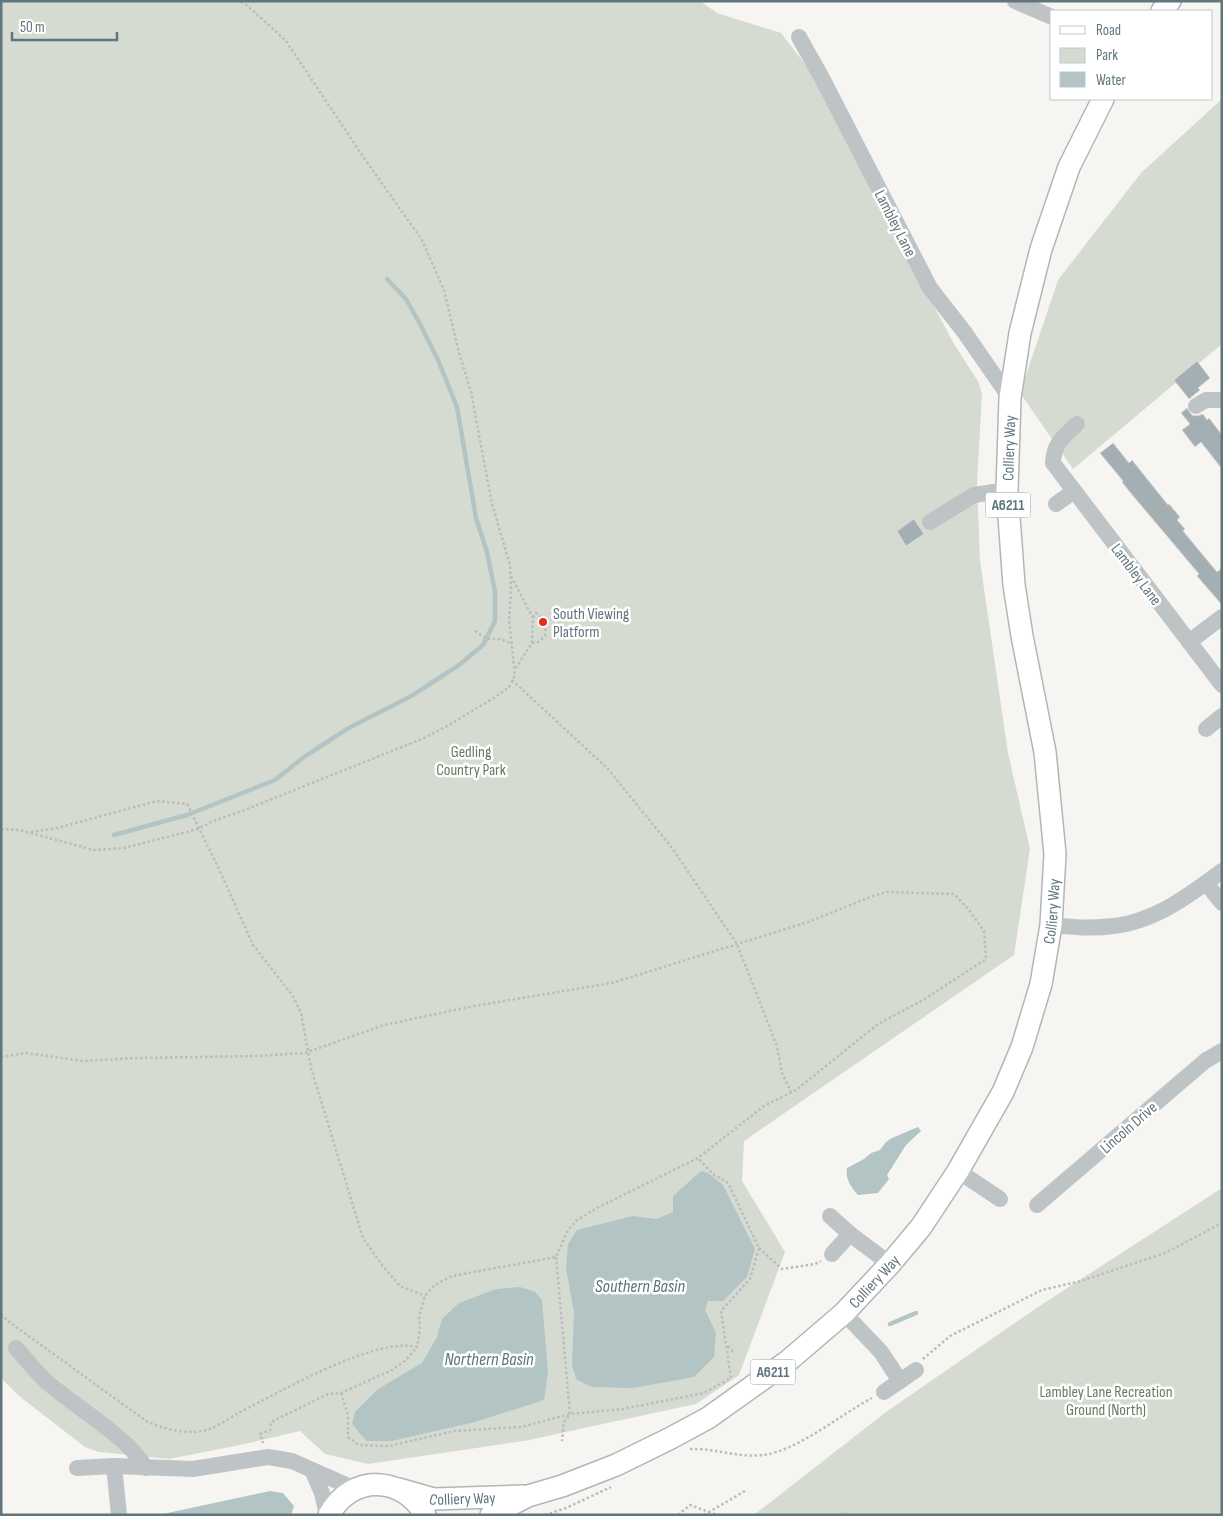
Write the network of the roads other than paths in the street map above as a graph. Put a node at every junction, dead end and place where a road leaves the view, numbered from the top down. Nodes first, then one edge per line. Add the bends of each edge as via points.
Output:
1 (1015, 1) edge
2 (1050, 15) edge
3 (798, 37) dead end
4 (1102, 100) edge
5 (1010, 398) junction
6 (1222, 400) edge
7 (1196, 406) dead end
8 (1077, 424) dead end
9 (1007, 490) junction
10 (1074, 491) junction
11 (1056, 504) dead end
12 (930, 522) dead end
13 (1222, 617) edge
14 (1189, 642) junction
15 (1222, 685) edge
16 (1222, 716) edge
17 (1206, 729) dead end
18 (1222, 871) edge
19 (1206, 883) junction
20 (1222, 903) edge
21 (1051, 924) junction
22 (1222, 1051) edge
23 (958, 1171) junction
24 (1000, 1199) dead end
25 (1037, 1205) dead end
26 (830, 1216) dead end
27 (850, 1234) junction
28 (832, 1254) road end
29 (890, 1264) junction
30 (844, 1313) junction
31 (16, 1348) dead end
32 (919, 1365) road end
33 (900, 1381) junction
34 (884, 1392) road end
35 (114, 1466) junction
36 (77, 1468) dead end
37 (146, 1468) junction
38 (312, 1470) junction
39 (355, 1489) junction
40 (400, 1489) junction
41 (528, 1496) junction
42 (120, 1515) edge
43 (328, 1515) edge
44 (426, 1515) edge
45 (491, 1515) edge

1 - 2 street
3 - 5 street, Lambley Lane via 930,288
4 - 5 main road, Colliery Way / A6211 via 1069,167 1042,250 1020,334
5 - 9 main road, Colliery Way / A6211
6 - 7 street via 1206,400
8 - 10 street, Lambley Lane via 1058,442 1053,463
9 - 12 street via 974,495
9 - 21 main road, Colliery Way / A6211 via 1016,593 1045,752 1055,854
10 - 11 street
10 - 14 street, Lambley Lane
13 - 14 street
14 - 15 street, Lambley Lane
16 - 17 street
18 - 19 street
19 - 20 street
19 - 21 street via 1168,908 1128,923 1079,927
21 - 23 main road, Colliery Way / A6211 via 1041,984 1022,1047 1004,1092
22 - 25 street, Lincoln Drive via 1205,1061
23 - 24 street
23 - 29 main road, Colliery Way / A6211
26 - 27 street
27 - 28 street
27 - 29 street
29 - 30 main road, Colliery Way / A6211
30 - 33 street via 881,1352
30 - 41 main road, Colliery Way / A6211 via 788,1361 708,1418 616,1465
31 - 37 street via 46,1382 126,1444
32 - 33 street
33 - 34 street
35 - 36 street
35 - 37 street
35 - 42 street
37 - 38 street via 193,1469 268,1456 292,1461
38 - 39 street
38 - 43 street
39 - 40 main road, Colliery Way via 376,1484
39 - 43 main road via 340,1499
40 - 41 main road, Colliery Way / A6211 via 434,1499
40 - 44 main road
41 - 45 main road, Colliery Way / A6211

